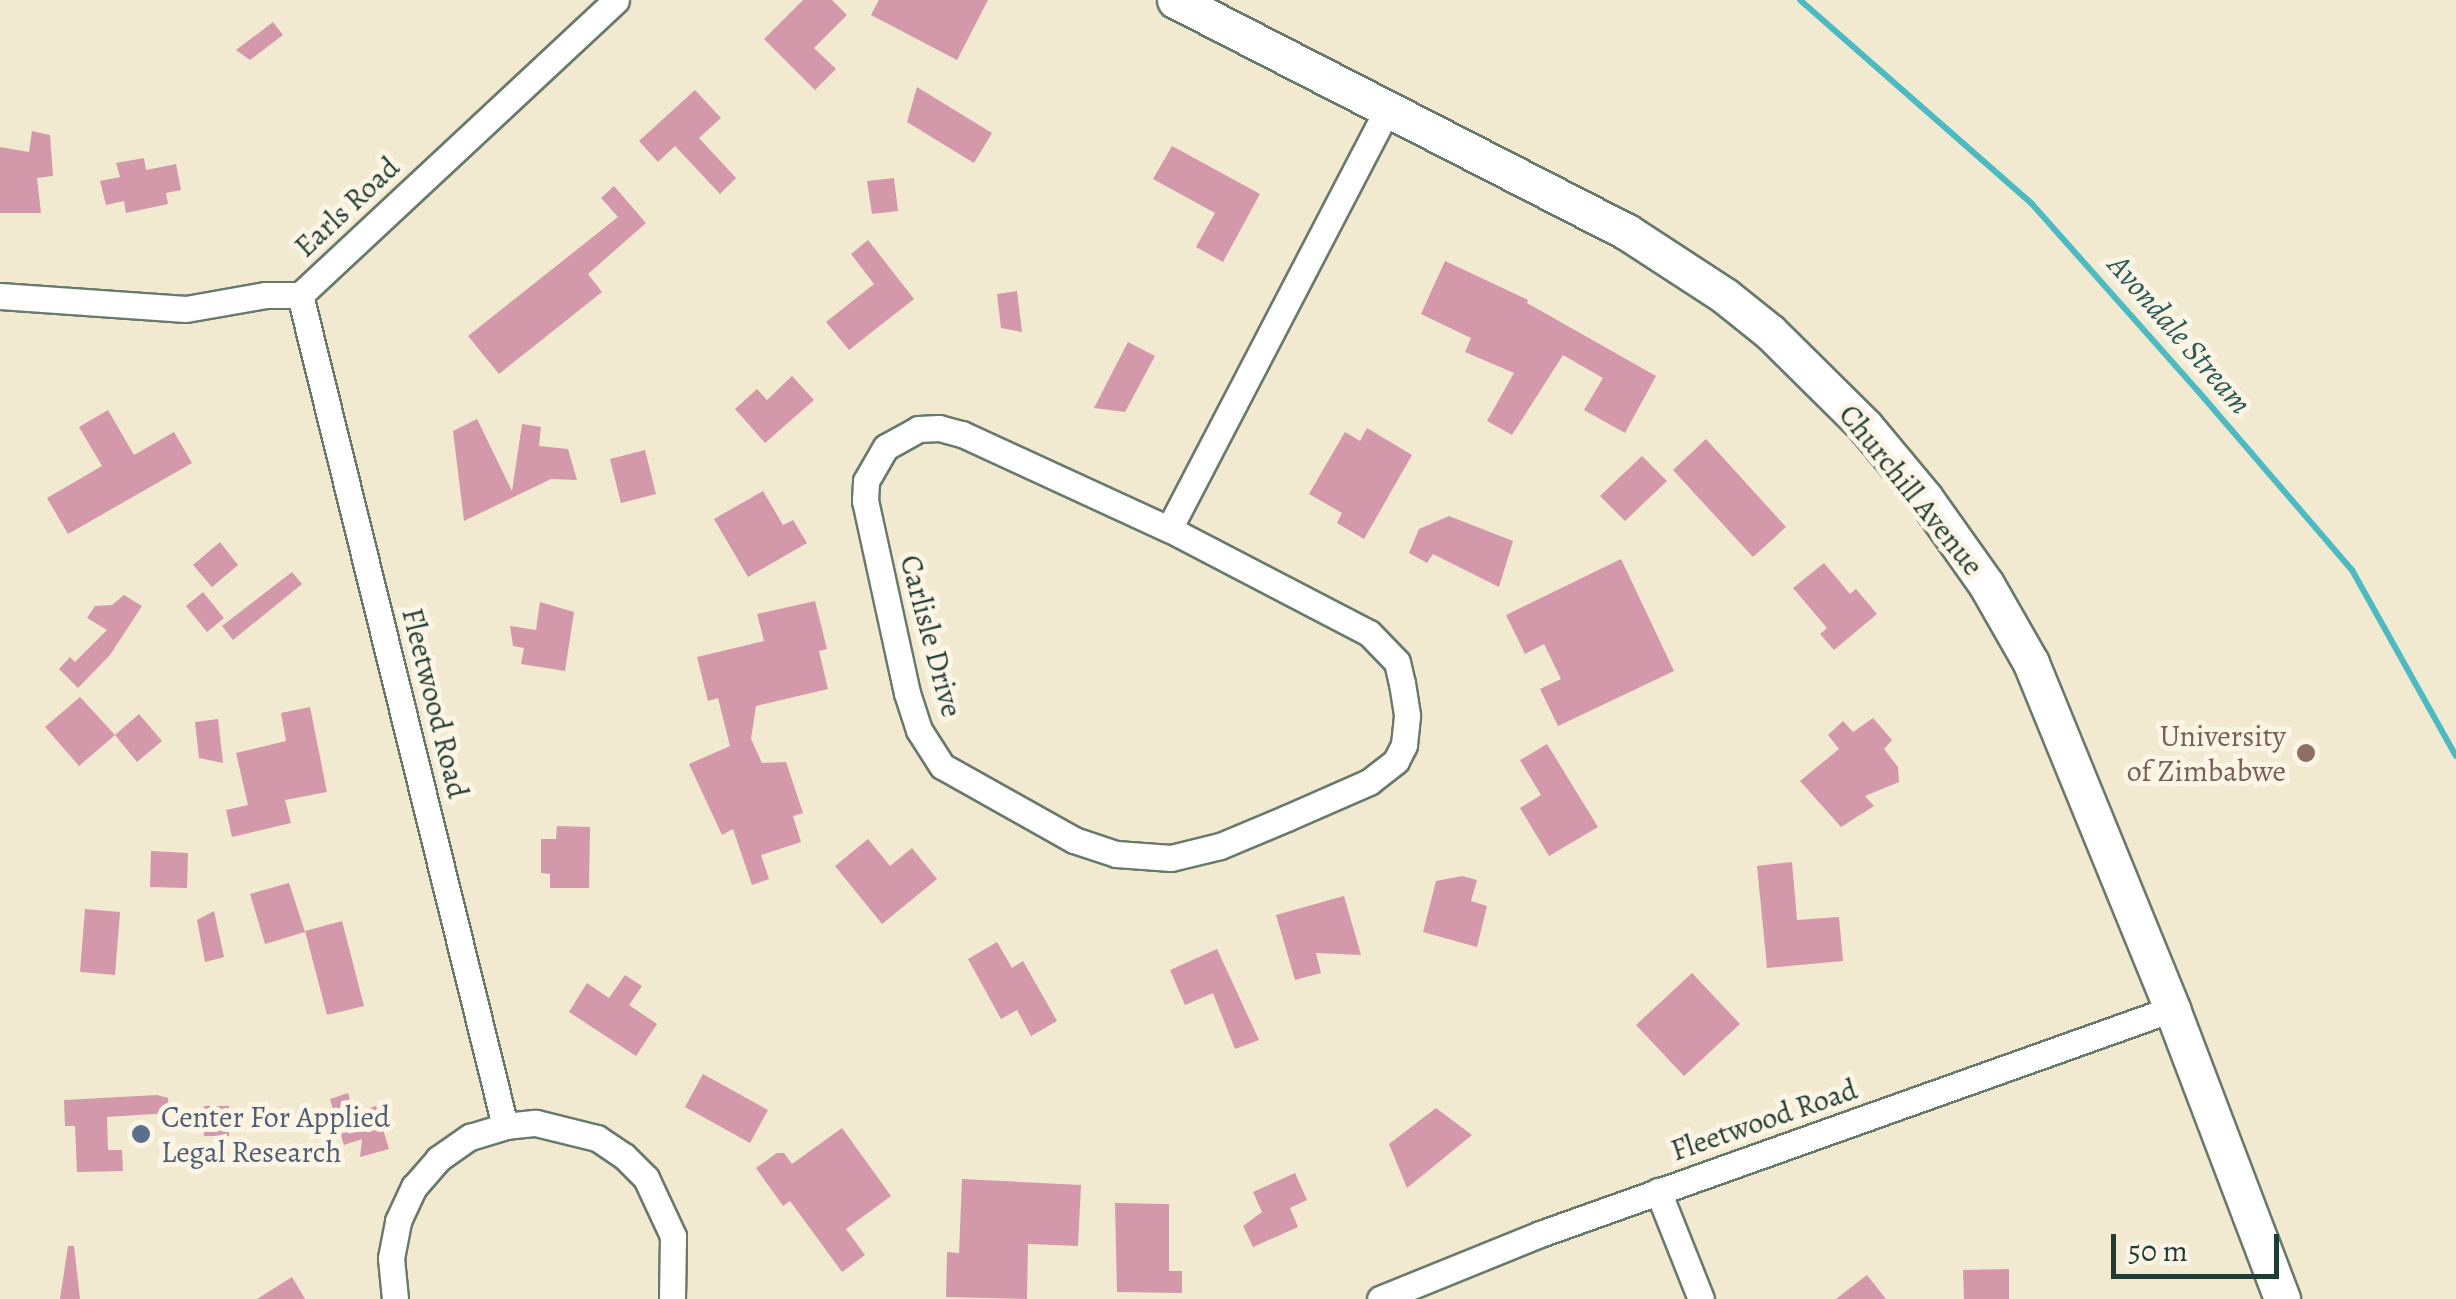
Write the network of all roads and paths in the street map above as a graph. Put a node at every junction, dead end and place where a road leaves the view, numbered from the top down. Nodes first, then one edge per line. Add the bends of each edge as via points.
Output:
1 (616, 0) edge
2 (1175, 0) edge
3 (1388, 109) junction
4 (0, 296) edge
5 (300, 296) junction
6 (1169, 529) junction
7 (2172, 1009) junction
8 (506, 1126) junction
9 (1658, 1192) junction
10 (395, 1299) edge
11 (672, 1299) edge
12 (1380, 1299) edge
13 (1702, 1299) edge
14 (2282, 1299) edge

1 - 5 street, Earls Road
2 - 3 main road, Churchill Avenue
3 - 6 street
3 - 7 main road, Churchill Avenue via 1675,262 1770,332 1865,426 1986,584 2032,663
4 - 5 street, Earls Road via 186,309
5 - 8 street, Fleetwood Road
6 - 6 street, Carlisle Drive via 1385,644 1397,662 1407,716 1396,760 1368,782 1220,846 1142,858 1074,840 962,780 929,750 885,602 866,481 886,448 918,429 939,428
7 - 9 street, Fleetwood Road
7 - 14 main road, Churchill Avenue
8 - 10 street via 438,1158 414,1187 391,1258
8 - 11 street via 567,1127 610,1147 646,1178 672,1236
9 - 12 street, Fleetwood Road
9 - 13 street

